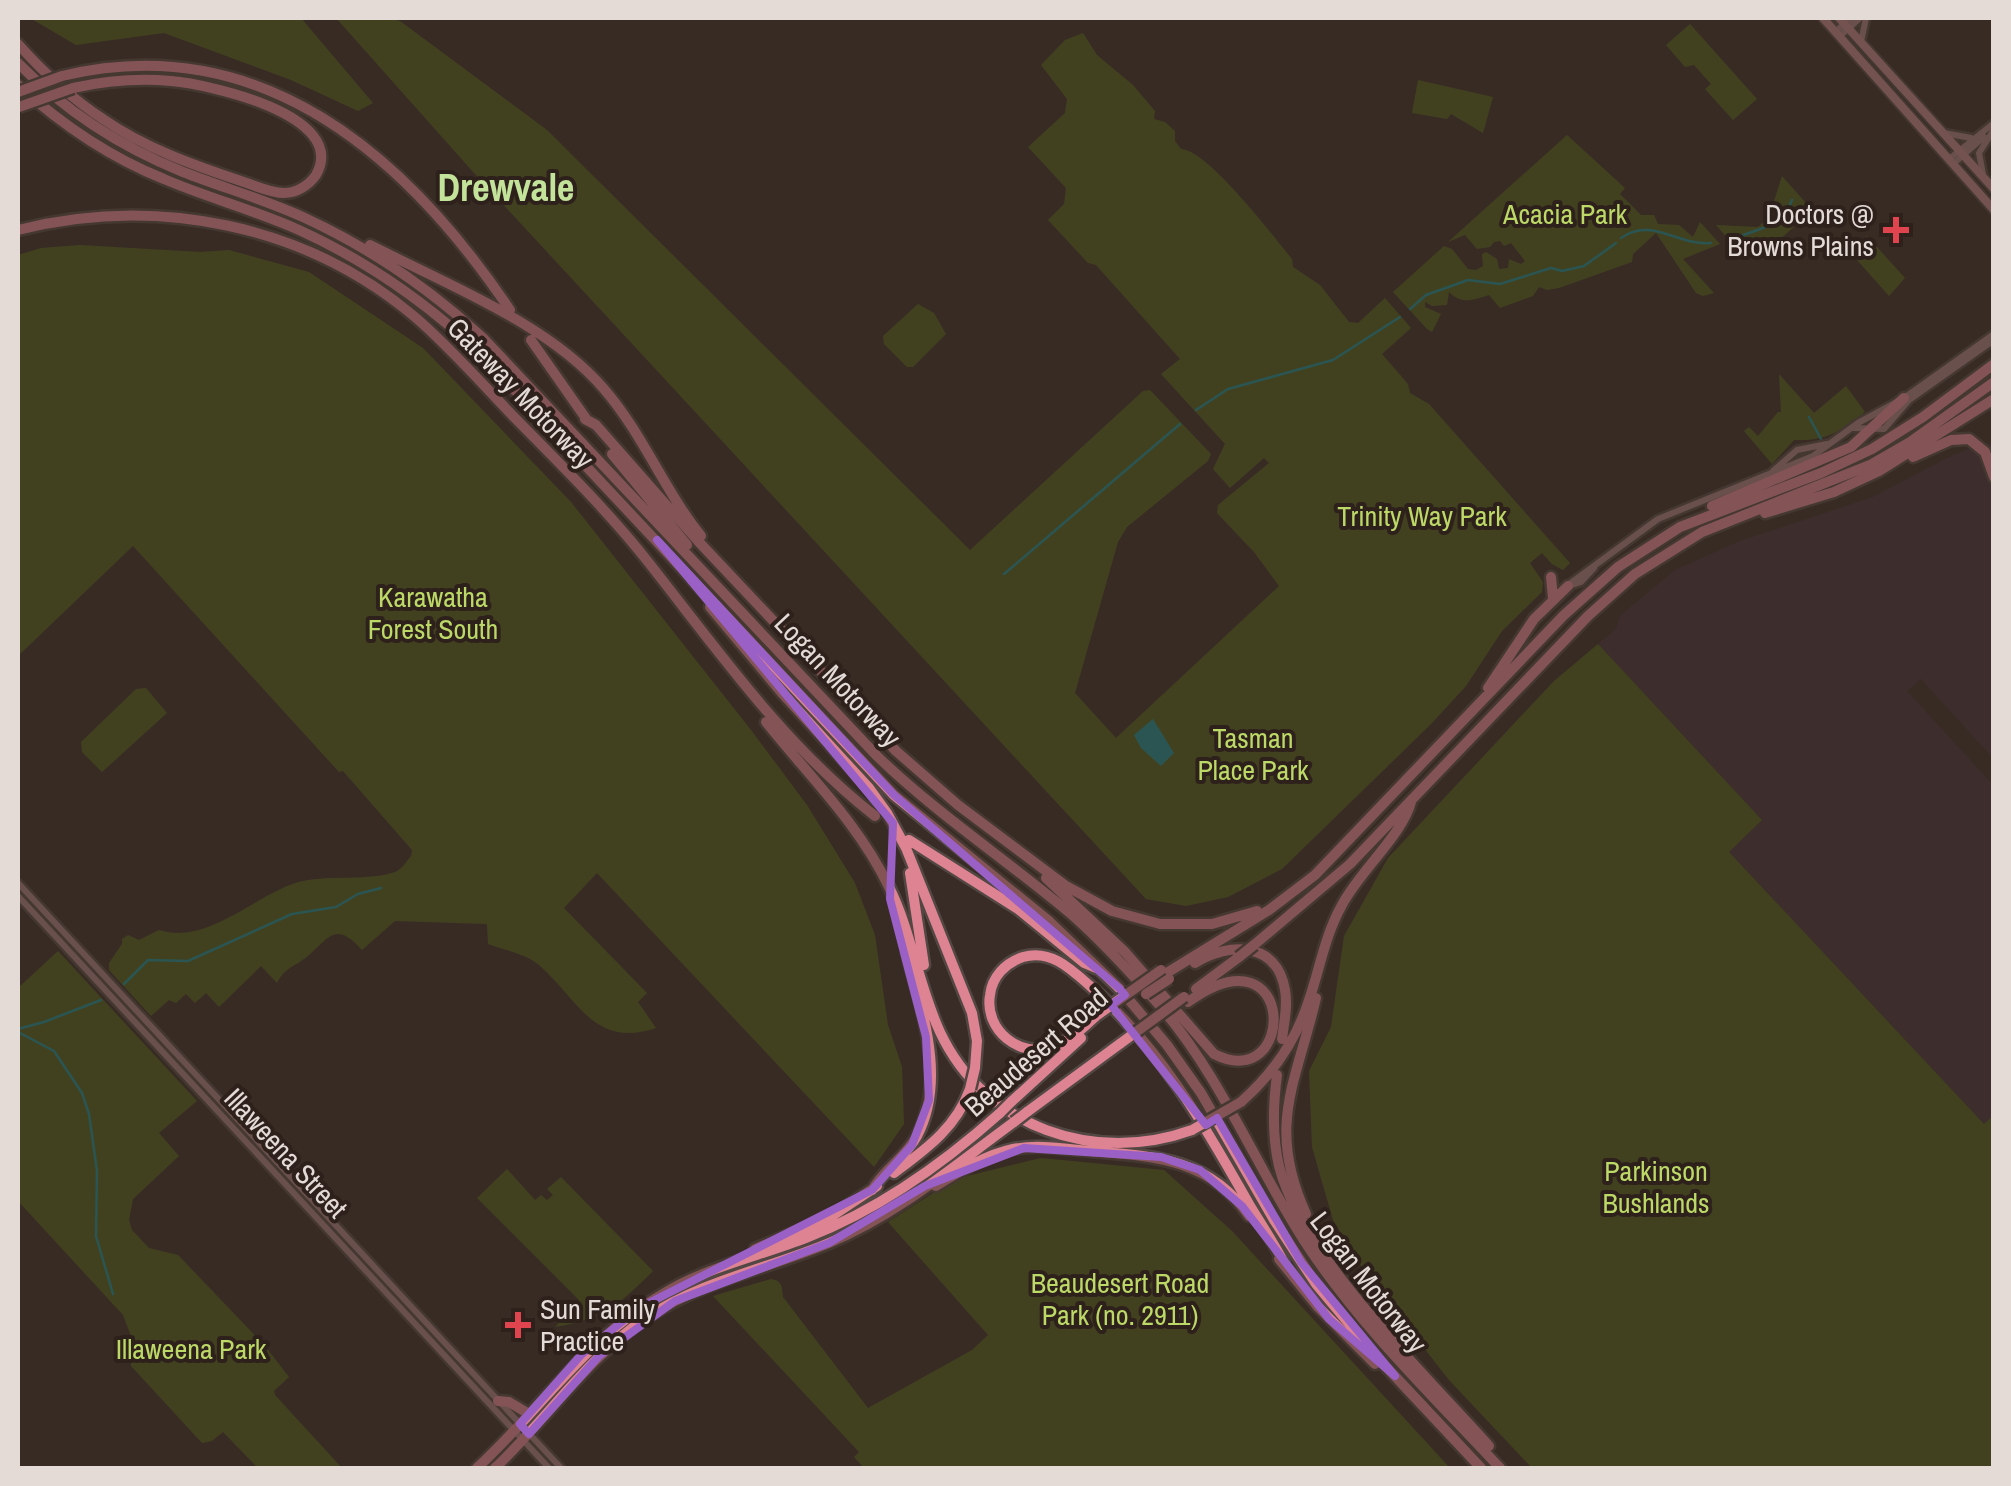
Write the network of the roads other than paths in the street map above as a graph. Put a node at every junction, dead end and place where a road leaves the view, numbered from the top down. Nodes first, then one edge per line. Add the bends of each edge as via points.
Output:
1 (1823, 18) edge
2 (1863, 18) edge
3 (1846, 22) edge
4 (1838, 34) junction
5 (1861, 42) junction
6 (18, 44) edge
7 (18, 63) edge
8 (18, 88) edge
9 (18, 107) edge
10 (1994, 123) edge
11 (1993, 131) edge
12 (1942, 132) junction
13 (1975, 136) junction
14 (1961, 153) junction
15 (1951, 162) junction
16 (1984, 178) junction
17 (1994, 189) edge
18 (1994, 210) edge
19 (18, 230) edge
20 (355, 244) junction
21 (510, 310) dead end
22 (1994, 337) edge
23 (530, 340) dead end
24 (1994, 364) edge
25 (1994, 382) edge
26 (1904, 398) junction
27 (1994, 400) edge
28 (586, 418) junction
29 (1853, 428) junction
30 (1872, 429) junction
31 (1832, 443) junction
32 (1792, 453) junction
33 (1802, 461) junction
34 (1880, 471) junction
35 (1772, 472) junction
36 (1994, 477) edge
37 (1740, 516) junction
38 (1680, 527) junction
39 (656, 540) junction
40 (1551, 578) dead end
41 (718, 585) junction
42 (1568, 586) joint
43 (748, 592) junction
44 (1553, 598) junction
45 (732, 671) junction
46 (1484, 699) junction
47 (1411, 801) junction
48 (875, 816) dead end
49 (907, 844) junction
50 (1026, 855) junction
51 (18, 883) edge
52 (890, 888) junction
53 (18, 896) edge
54 (1289, 896) junction
55 (61, 930) junction
56 (58, 939) junction
57 (1318, 968) junction
58 (1102, 970) junction
59 (1167, 973) junction
60 (926, 994) junction
61 (1186, 999) junction
62 (1098, 1019) junction
63 (1282, 1039) dead end
64 (1277, 1075) dead end
65 (925, 1186) junction
66 (872, 1190) junction
67 (1323, 1252) junction
68 (748, 1258) junction
69 (1284, 1263) junction
70 (403, 1305) junction
71 (1395, 1376) junction
72 (498, 1401) junction
73 (529, 1414) junction
74 (517, 1428) junction
75 (526, 1437) junction
76 (476, 1468) edge
77 (495, 1468) edge
78 (549, 1468) edge
79 (561, 1468) edge
80 (1480, 1468) edge
81 (1500, 1468) edge
82 (1509, 1468) edge

1 - 4 main road
2 - 3 main road
2 - 5 main road
3 - 4 main road
3 - 5 main road
4 - 15 main road
5 - 12 main road
6 - 9 highway, bridge via 47,74 104,120 168,154 279,193 303,188 318,169 320,147 308,128 234,94 183,83 73,88
7 - 20 highway, Logan Motorway via 129,147
8 - 21 highway, Gateway Motorway, bridge via 112,67 178,68 245,82 300,106 415,190 466,246
8 - 39 highway, Logan Motorway via 124,161 302,231 404,290 490,363
10 - 13 main road
11 - 14 main road
11 - 16 main road via 1979,153
12 - 13 main road
12 - 14 main road
13 - 14 main road
14 - 15 main road
14 - 16 main road
15 - 18 main road
16 - 17 main road
19 - 45 highway, Gateway Motorway via 94,216 184,218 268,236 368,283 437,338 585,490
20 - 41 highway, Logan Motorway via 412,279 484,338
20 - 43 highway via 365,242 534,330 582,366 622,411 686,515
22 - 26 main road
22 - 30 main road via 1909,400 1886,427
23 - 28 highway, Gateway Motorway
24 - 38 highway via 1872,449
25 - 37 highway via 1870,465
26 - 29 main road
26 - 30 highway
27 - 34 highway
28 - 41 highway, Gateway Motorway
28 - 43 highway
29 - 30 main road
29 - 31 main road
30 - 38 highway via 1851,447 1725,500
31 - 32 main road
31 - 33 main road
32 - 33 main road
32 - 35 main road
33 - 35 main road
34 - 36 highway via 1965,438 1985,452
34 - 37 highway via 1816,498
35 - 42 main road via 1658,519
37 - 47 highway, Beaudesert Road via 1666,552 1620,586
38 - 46 highway, Beaudesert Road via 1580,600
39 - 49 highway via 869,788
39 - 58 highway, Logan Motorway via 894,795
40 - 44 highway
41 - 81 highway, Logan Motorway via 895,773 1073,916 1142,986 1208,1074 1326,1272
42 - 44 highway
43 - 50 highway via 896,752
44 - 46 highway
45 - 48 highway, Gateway Motorway via 806,756
45 - 52 highway via 735,683 860,835
46 - 54 highway, Beaudesert Road
47 - 57 highway via 1341,906
47 - 61 highway, Beaudesert Road, bridge via 1327,885
49 - 58 highway via 1018,909
49 - 60 highway
49 - 66 highway, bridge via 972,1013 976,1068 956,1118
50 - 54 highway via 1085,897 1148,922 1212,924
50 - 61 highway via 1142,970 1209,1050 1245,1060 1273,1034 1271,1001 1249,982 1222,982
51 - 55 main road, Illaweena Street
52 - 60 highway
52 - 66 highway via 932,1077 917,1136
53 - 56 main road, Illaweena Street
54 - 59 highway, Beaudesert Road
55 - 56 main road
55 - 70 main road, Illaweena Street
56 - 70 main road, Illaweena Street
57 - 60 highway, bridge via 1289,1046 1269,1074 1241,1102 1192,1130 1151,1142 1064,1137 1027,1122 962,1068
57 - 67 highway via 1288,1093 1286,1138 1293,1182
58 - 71 highway, Logan Motorway via 1193,1081 1316,1284
59 - 62 highway, bridge
59 - 62 highway, Beaudesert Road, bridge
59 - 63 highway via 1224,949 1260,954 1284,984
61 - 65 highway, Beaudesert Road, bridge
62 - 68 highway, Beaudesert Road, bridge via 953,1152 870,1207
62 - 69 highway via 1053,1047 1029,1049 1001,1034 990,995 1002,970 1032,955 1058,960 1104,998 1184,1094
64 - 67 highway via 1278,1164
65 - 69 highway via 1024,1148 1176,1160 1230,1192
65 - 75 highway, Beaudesert Road via 850,1234 660,1309 599,1356
66 - 68 highway via 829,1218 755,1248
67 - 82 highway
68 - 73 highway, Beaudesert Road via 694,1278 628,1316
69 - 71 highway via 1342,1332
70 - 72 main road, Illaweena Street
70 - 74 main road, Illaweena Street
71 - 80 highway, Logan Motorway
72 - 73 highway
72 - 74 main road, Illaweena Street
73 - 74 highway, Beaudesert Road
74 - 75 main road, Illaweena Street
74 - 76 highway, Beaudesert Road
75 - 77 highway, Beaudesert Road
75 - 78 main road
75 - 79 main road

